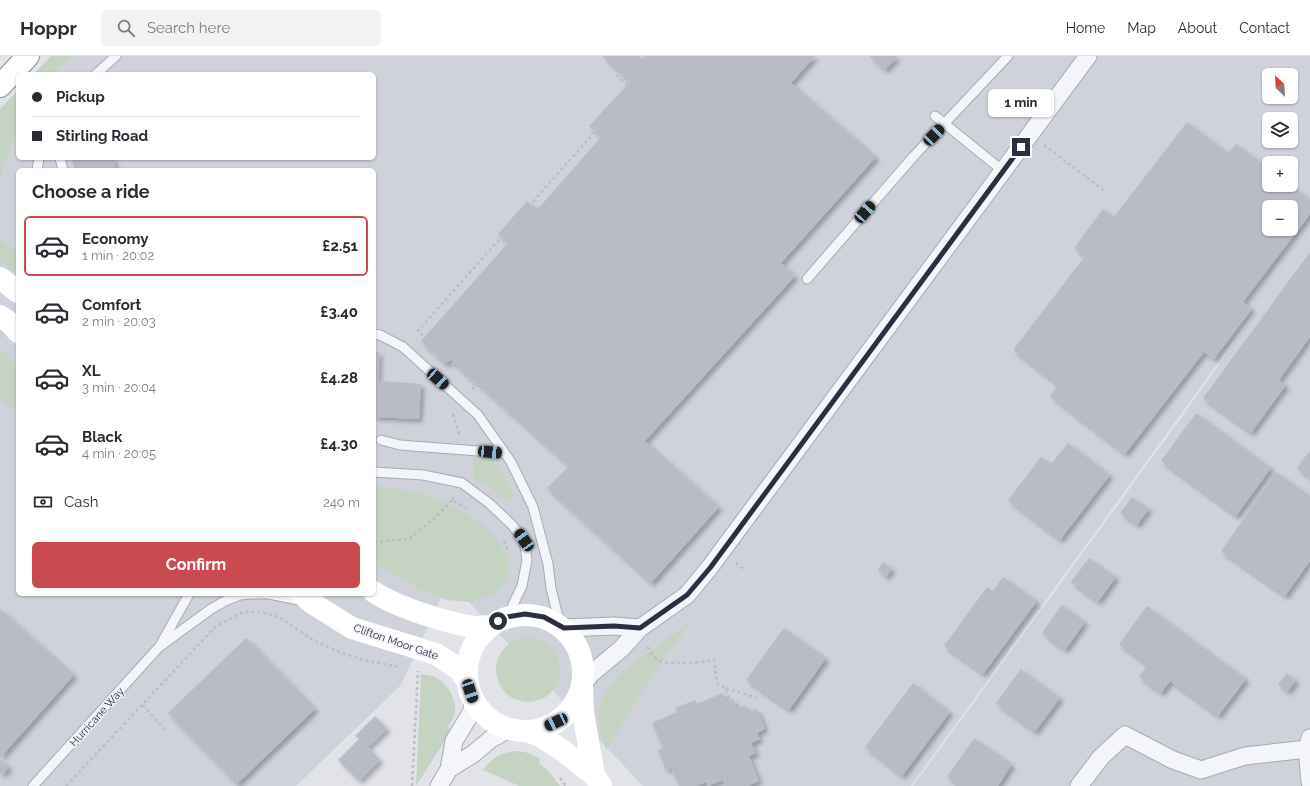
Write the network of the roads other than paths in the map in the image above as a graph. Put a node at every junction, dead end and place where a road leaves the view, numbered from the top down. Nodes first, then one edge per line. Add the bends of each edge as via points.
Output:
1 (28, 56) edge
2 (116, 56) edge
3 (1008, 56) edge
4 (1088, 56) edge
5 (98, 72) edge
6 (0, 86) edge
7 (935, 116) dead end
8 (944, 124) junction
9 (1003, 171) junction
10 (0, 278) edge
11 (807, 279) dead end
12 (16, 290) edge
13 (0, 316) edge
14 (16, 330) edge
15 (376, 334) edge
16 (381, 440) dead end
17 (504, 453) junction
18 (376, 472) edge
19 (376, 593) edge
20 (188, 596) edge
21 (220, 596) edge
22 (238, 596) edge
23 (288, 596) edge
24 (307, 598) edge
25 (211, 609) junction
26 (498, 621) junction
27 (562, 627) junction
28 (640, 628) junction
29 (159, 647) junction
30 (467, 680) junction
31 (582, 686) junction
32 (474, 701) junction
33 (518, 730) junction
34 (1308, 744) edge
35 (450, 769) junction
36 (597, 781) edge
37 (1310, 782) edge
38 (33, 786) edge
39 (439, 786) edge
40 (1079, 786) edge

1 - 6 main road
2 - 5 lane
3 - 8 lane
4 - 9 street
7 - 8 lane
8 - 9 lane
8 - 11 lane
9 - 28 street via 710,568 687,595
10 - 12 main road
13 - 14 main road
15 - 17 lane via 403,347 478,415
16 - 17 lane via 400,446
17 - 27 lane via 533,507
18 - 26 lane via 423,475 462,484 512,524 524,540 526,560 522,586
19 - 26 main road via 406,608 475,627
20 - 29 lane, Hurricane Way
21 - 25 lane
22 - 25 lane, Hurricane Way
23 - 24 lane, Hurricane Way
24 - 30 main road, Clifton Moor Gate via 352,628 436,654 460,670
25 - 29 lane, Hurricane Way
26 - 27 main road via 525,614 544,617
26 - 30 main road via 475,641 468,660
27 - 28 street
27 - 31 main road via 572,637 582,659
28 - 31 street via 621,649 591,674
29 - 38 lane, Hurricane Way
30 - 32 main road
31 - 33 main road via 576,701 556,722 542,729
31 - 36 main road via 583,713
32 - 33 main road via 483,714 495,723
32 - 35 street via 471,713 454,741
33 - 35 street via 491,739
33 - 36 main road via 540,736 562,750
34 - 37 street
34 - 40 street via 1245,756 1201,770 1173,760 1125,735 1101,757
35 - 39 street

